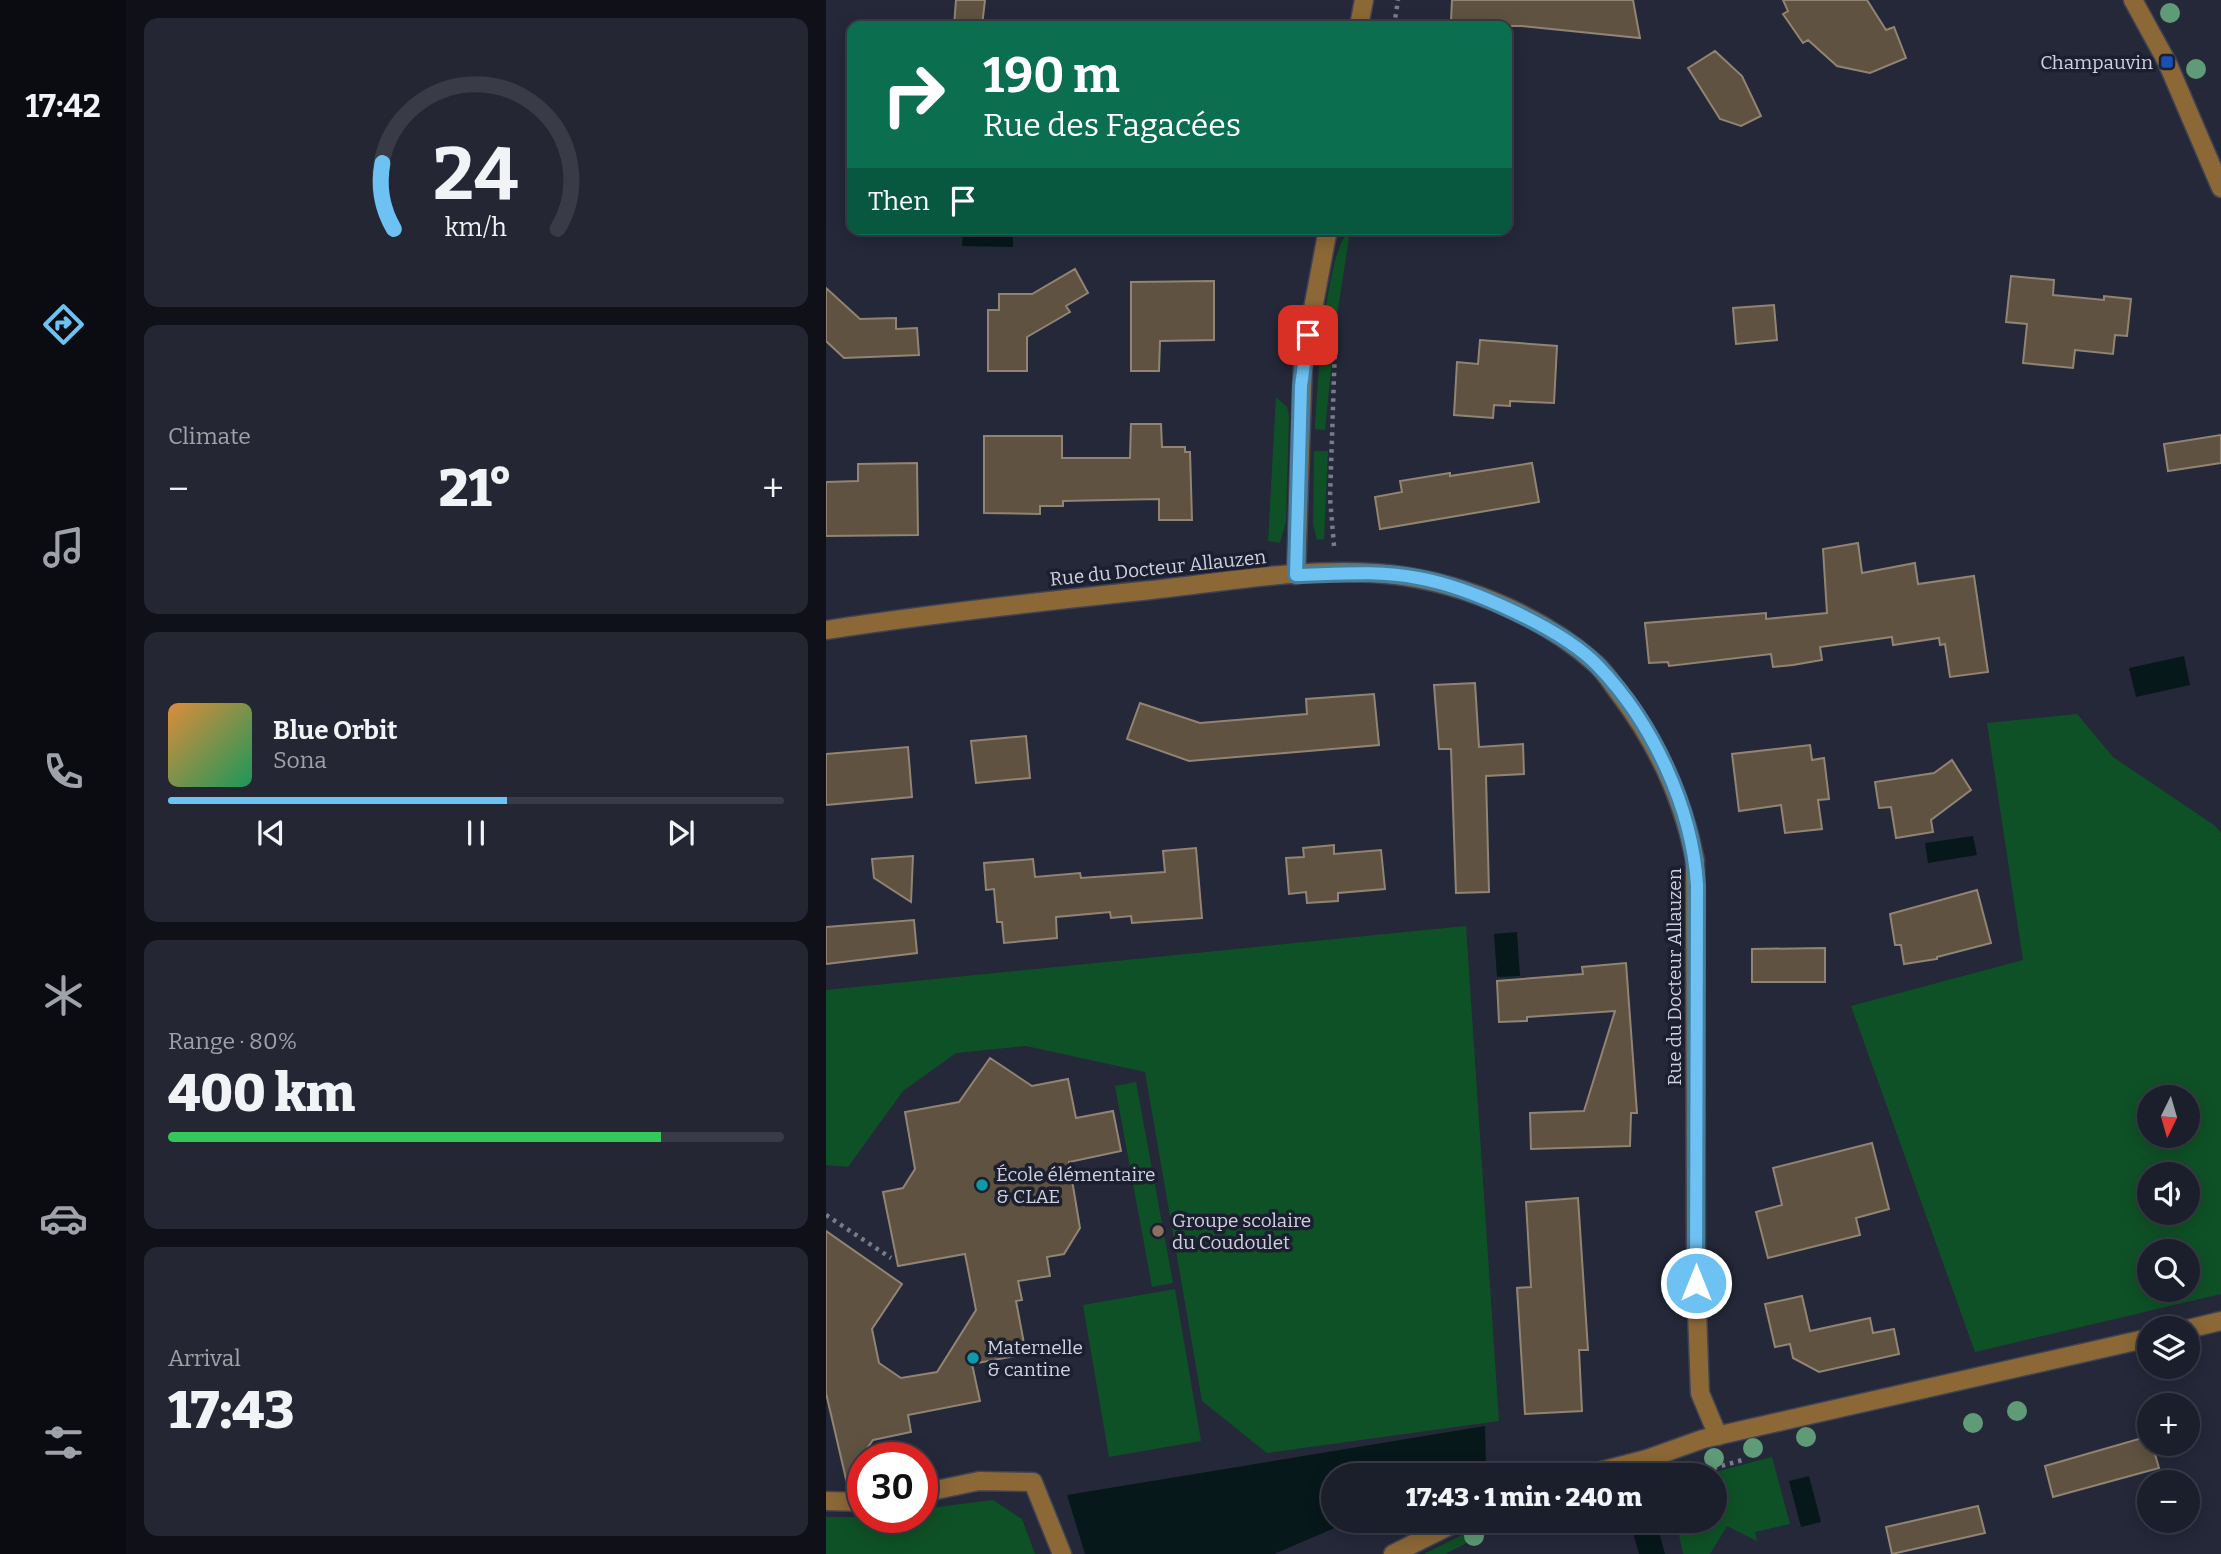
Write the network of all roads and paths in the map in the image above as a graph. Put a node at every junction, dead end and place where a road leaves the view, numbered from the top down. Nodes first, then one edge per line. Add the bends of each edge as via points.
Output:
1 (1364, 0) edge
2 (1398, 0) edge
3 (2133, 0) edge
4 (1360, 21) edge
5 (1395, 21) edge
6 (2221, 188) edge
7 (1327, 235) edge
8 (1336, 332) dead end
9 (1336, 551) dead end
10 (1296, 575) junction
11 (826, 631) edge
12 (826, 1215) edge
13 (891, 1258) dead end
14 (2221, 1321) edge
15 (2200, 1326) edge
16 (2137, 1341) edge
17 (1718, 1436) junction
18 (1632, 1463) edge
19 (938, 1490) edge
20 (826, 1501) edge
21 (847, 1502) edge
22 (1435, 1533) edge
23 (1062, 1554) edge
24 (1394, 1554) edge

1 - 4 street
2 - 5 path
3 - 6 street via 2167,62
7 - 10 street via 1303,362
8 - 9 path via 1330,499
10 - 11 street, Rue du Docteur Allauzen via 1055,600
10 - 17 street, Rue du Docteur Allauzen via 1373,573 1419,578 1533,619 1597,665 1643,725 1667,772 1695,860 1699,1381
12 - 13 path
14 - 15 street
16 - 17 street
17 - 18 street
19 - 23 street via 979,1481 1032,1482
20 - 21 street
22 - 24 street

